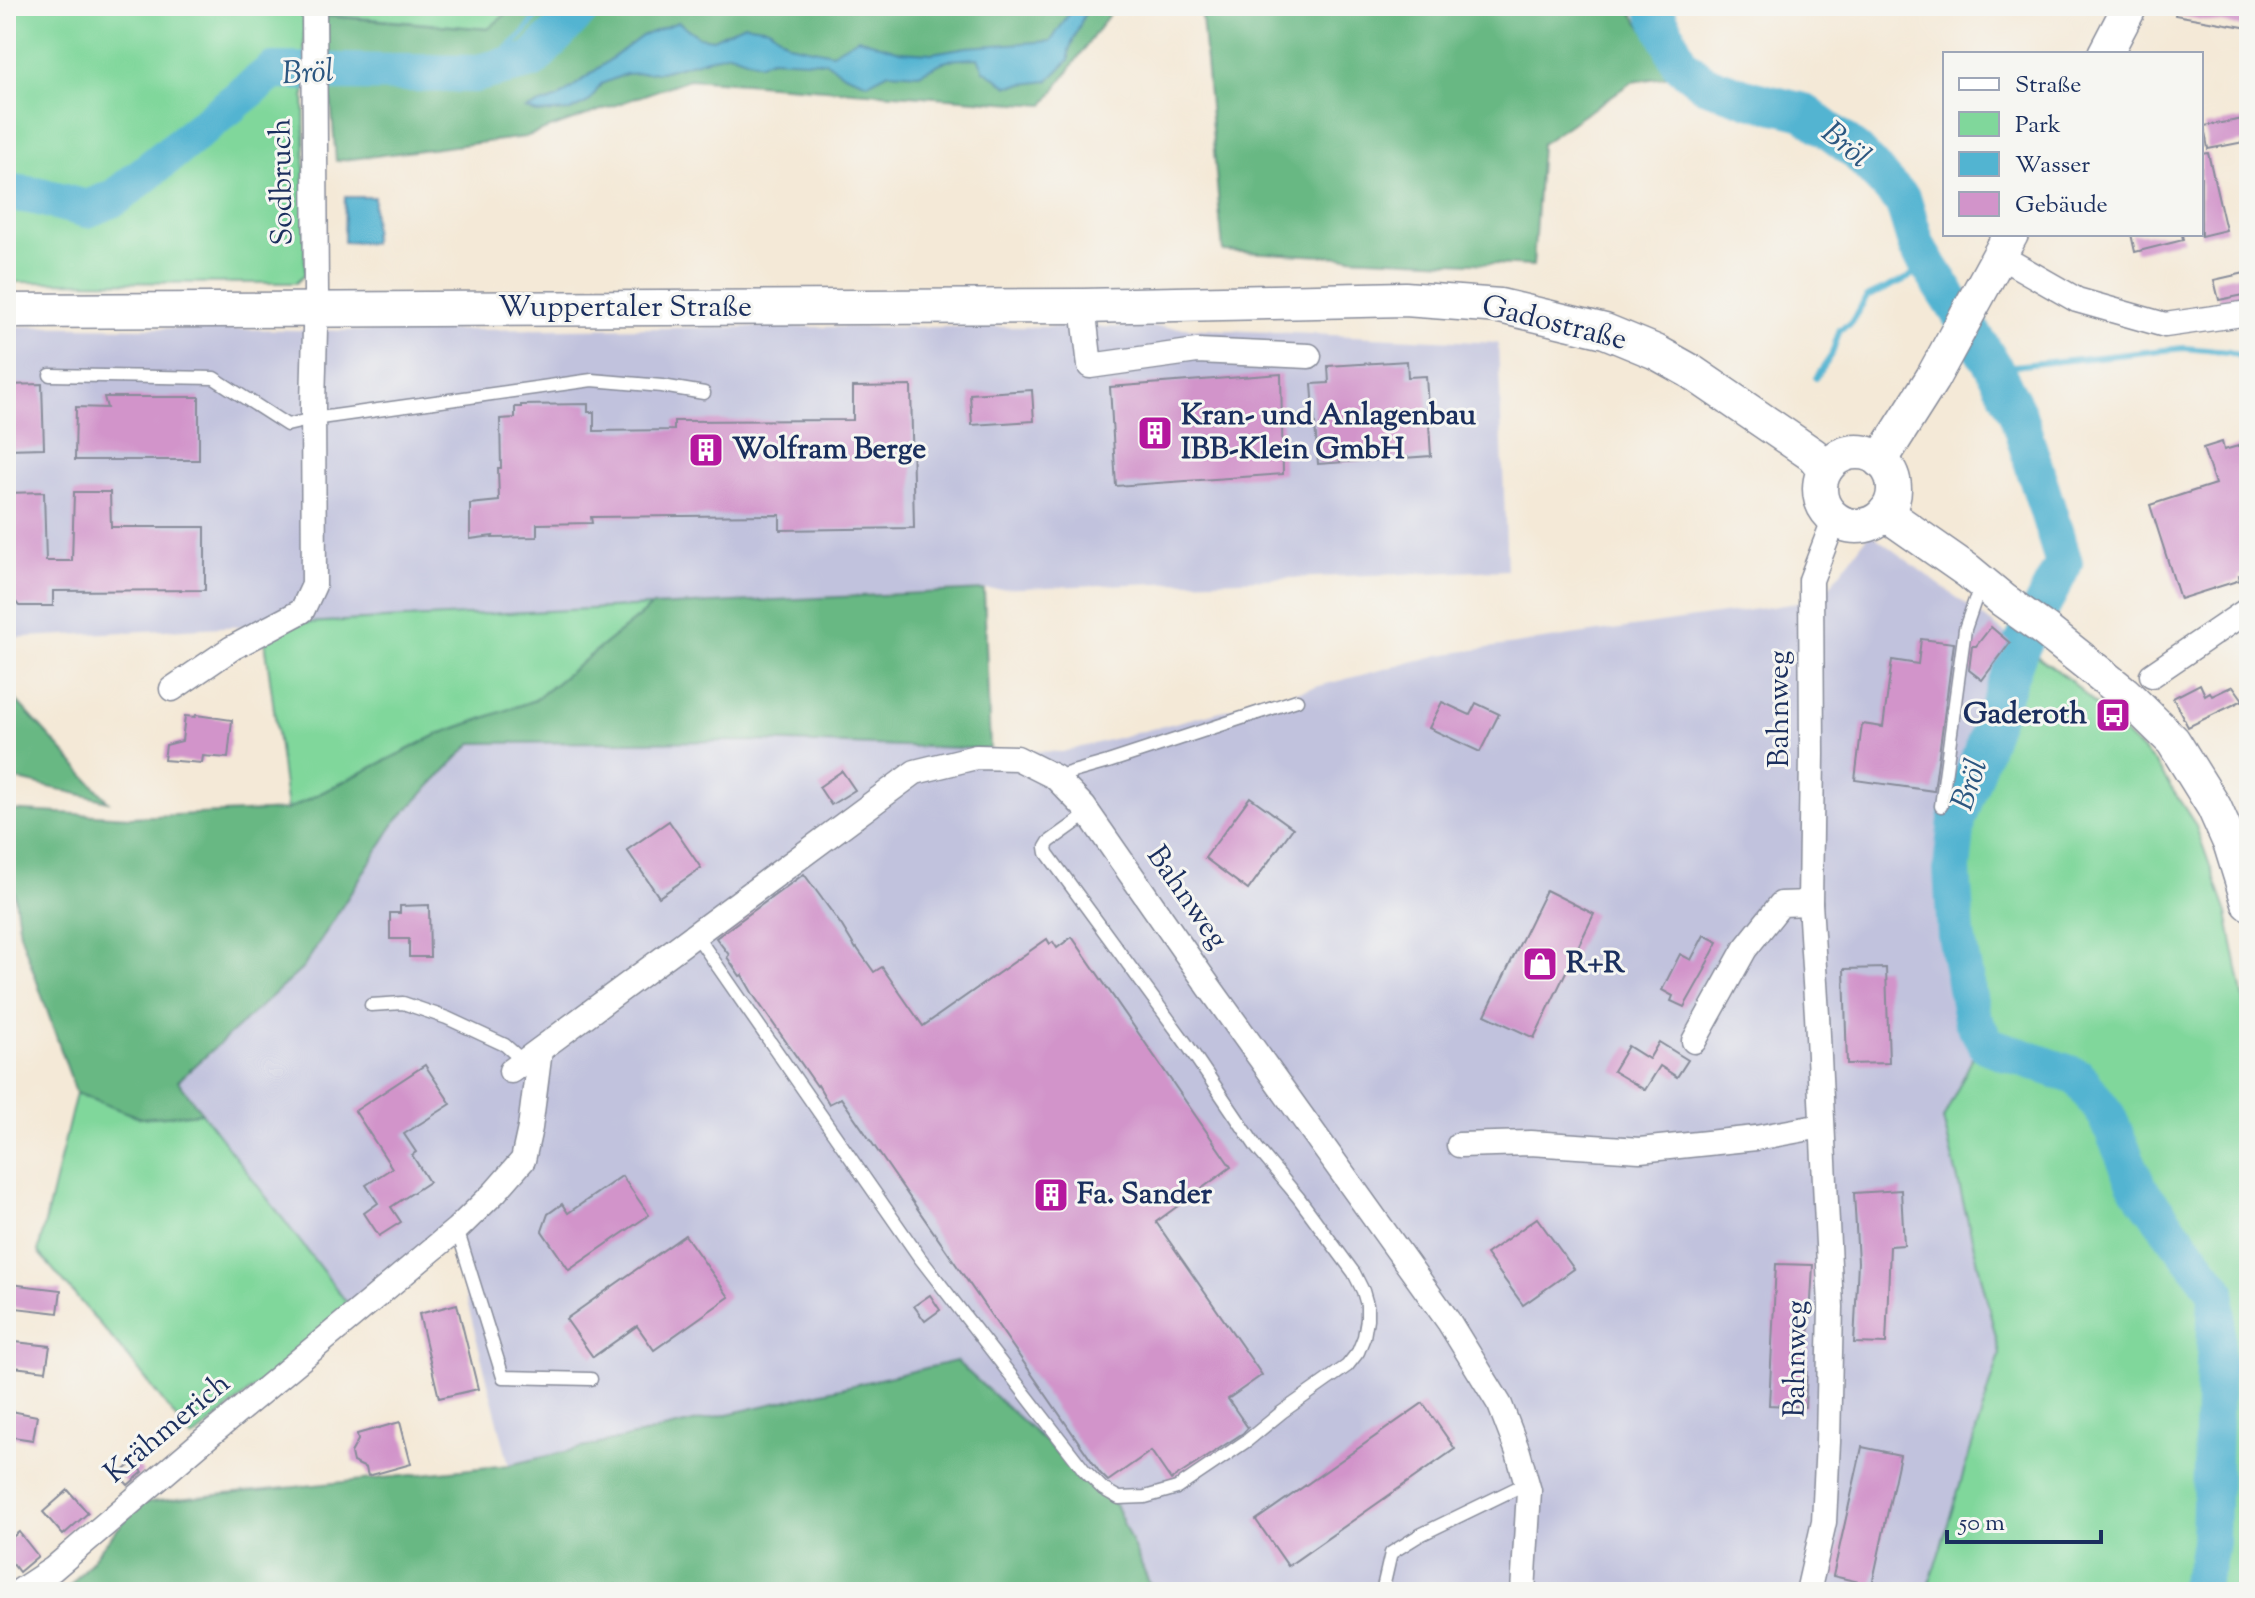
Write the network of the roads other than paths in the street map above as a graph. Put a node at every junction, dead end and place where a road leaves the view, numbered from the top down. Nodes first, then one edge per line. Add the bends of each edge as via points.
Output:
1 (2130, 6) edge
2 (314, 11) edge
3 (2106, 52) edge
4 (2006, 245) edge
5 (1244, 304) joint
6 (1083, 306) junction
7 (315, 310) junction
8 (6, 311) edge
9 (2249, 313) edge
10 (1309, 356) dead end
11 (50, 375) dead end
12 (704, 393) dead end
13 (313, 419) junction
14 (1880, 461) junction
15 (1825, 470) junction
16 (1885, 513) junction
17 (1837, 521) junction
18 (1995, 593) junction
19 (2249, 609) edge
20 (2152, 675) dead end
21 (172, 689) dead end
22 (1297, 700) dead end
23 (1055, 777) junction
24 (1941, 806) dead end
25 (1088, 814) junction
26 (2246, 883) edge
27 (1810, 903) junction
28 (696, 935) junction
29 (371, 1005) dead end
30 (1694, 1041) dead end
31 (525, 1061) junction
32 (1822, 1126) junction
33 (1459, 1145) dead end
34 (457, 1229) junction
35 (591, 1379) dead end
36 (1527, 1483) junction
37 (18, 1592) edge
38 (1382, 1592) edge
39 (1523, 1592) edge
40 (1808, 1592) edge

1 - 3 main road
2 - 7 street, Sodbruch
4 - 9 street via 2077,300 2165,325
4 - 14 main road
5 - 6 main road, Wuppertaler Straße
5 - 15 main road, Gadostraße via 1405,299 1500,306 1605,331 1690,371 1813,455
6 - 7 main road, Wuppertaler Straße
6 - 10 street via 1090,366 1197,351
7 - 8 main road, Wuppertaler Straße
7 - 13 street, Sodbruch
11 - 13 lane via 214,378 287,425
12 - 13 lane via 592,380
13 - 21 street, Sodbruch via 314,585 302,611 232,648
14 - 15 main road via 1850,453
14 - 16 main road via 1893,480
15 - 17 main road via 1820,492
16 - 17 main road via 1867,525
16 - 18 main road
17 - 27 street, Bahnweg via 1811,580
18 - 24 lane via 1975,600 1965,629
18 - 26 main road via 2124,693 2173,741 2214,807
19 - 20 street
22 - 23 lane
23 - 25 street, Bahnweg
23 - 28 street, Bahnweg via 1017,758 976,757 915,772
25 - 28 lane via 1049,842 1047,853 1257,1148 1354,1273 1367,1305 1364,1337 1347,1366 1172,1491 1119,1498 1084,1470 920,1258
25 - 36 street, Bahnweg via 1449,1322 1500,1405
27 - 30 street via 1781,904 1745,949
27 - 32 street, Bahnweg
28 - 31 street, Bahnweg
29 - 31 lane via 403,1003 447,1018 505,1045
31 - 34 street via 530,1128 523,1160
32 - 33 street via 1640,1150
32 - 40 street, Bahnweg via 1831,1307 1828,1442 1824,1522
34 - 35 lane via 503,1377
34 - 37 street, Krähmerich via 53,1569
36 - 38 lane via 1391,1553
36 - 39 street, Bahnweg

